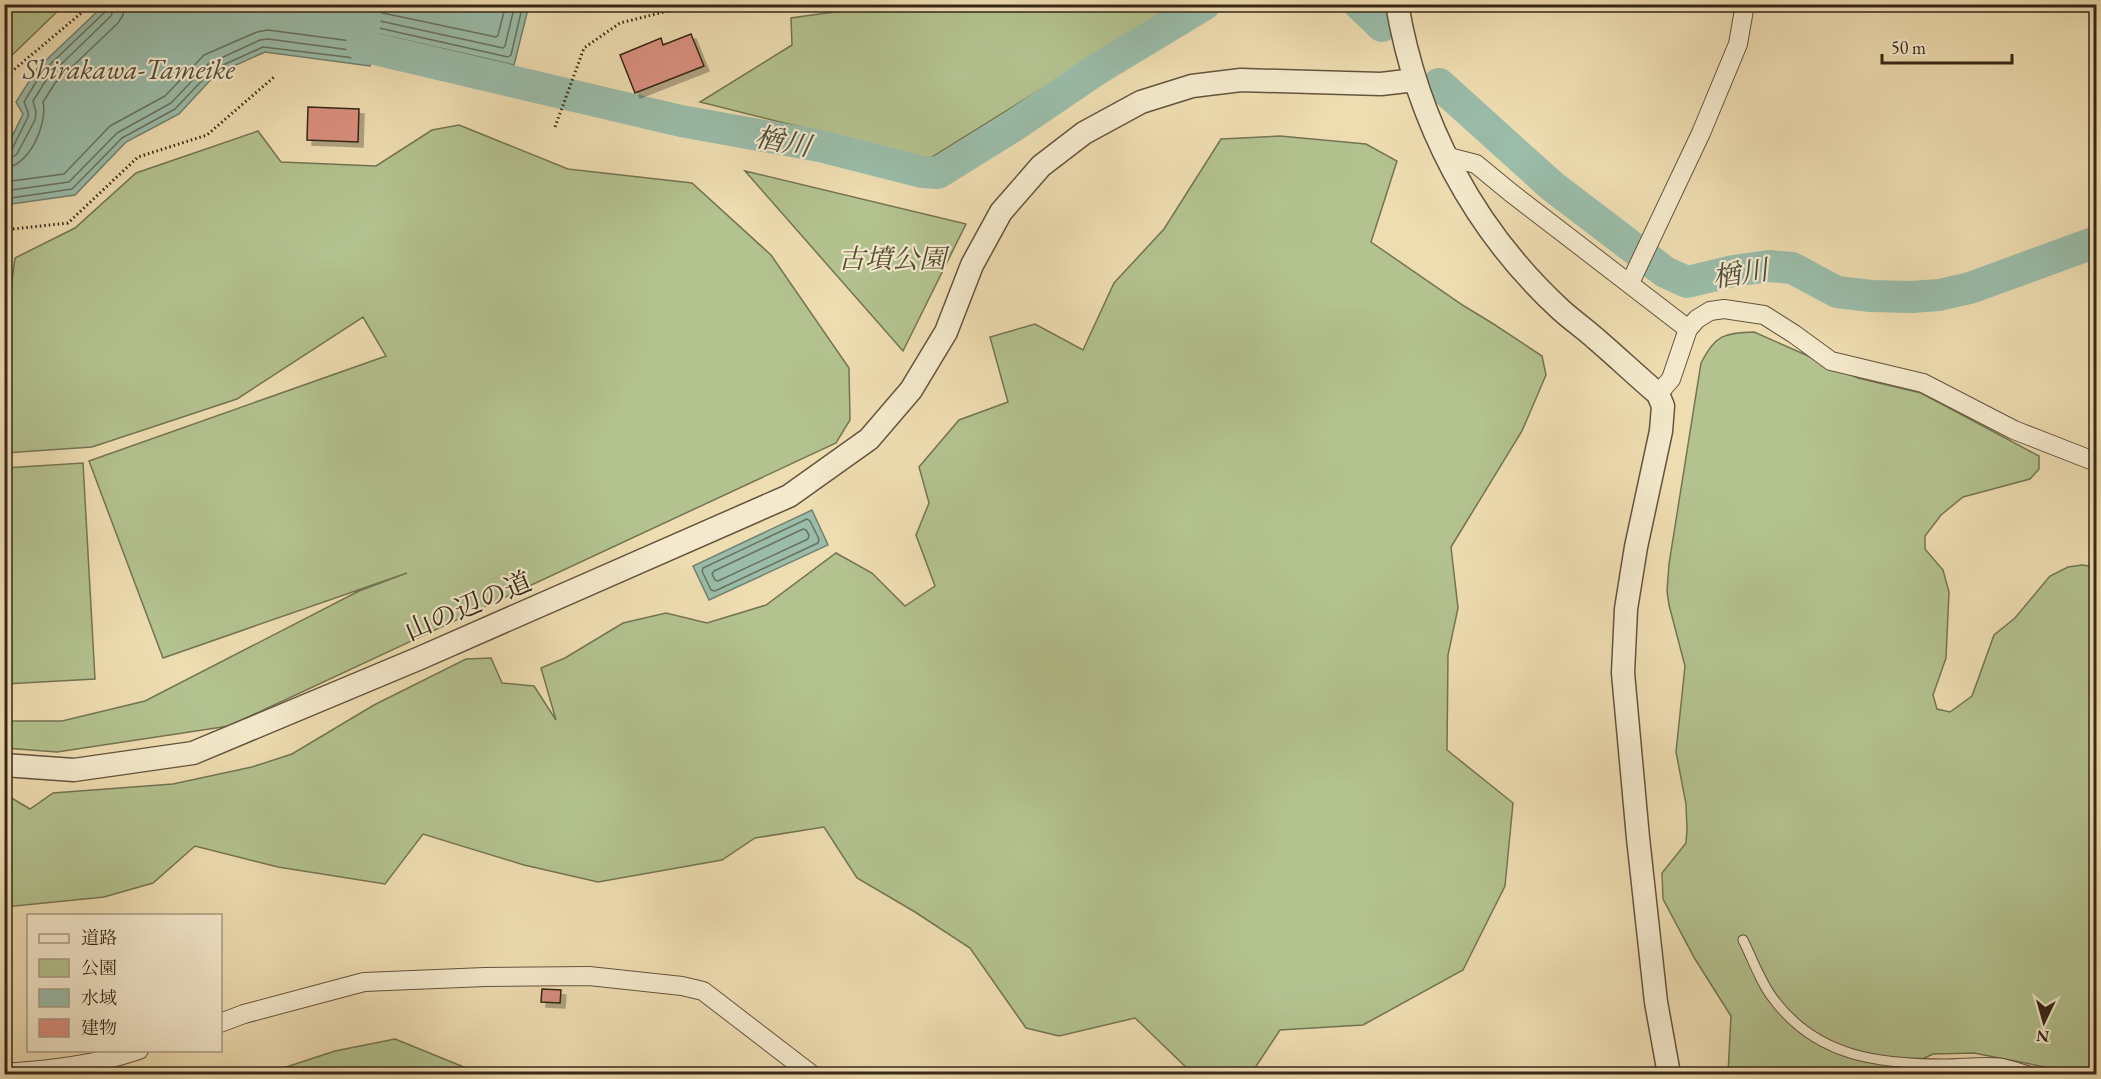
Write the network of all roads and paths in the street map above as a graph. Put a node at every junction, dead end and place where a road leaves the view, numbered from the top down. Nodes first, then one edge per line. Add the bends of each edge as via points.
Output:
1 (92, 4) edge
2 (734, 4) edge
3 (1397, 4) edge
4 (1745, 4) edge
5 (688, 5) edge
6 (274, 77) dead end
7 (4, 78) edge
8 (1415, 80) junction
9 (555, 127) dead end
10 (1445, 156) junction
11 (4, 230) edge
12 (1630, 283) junction
13 (1688, 329) junction
14 (1658, 394) junction
15 (2097, 462) edge
16 (4, 765) edge
17 (1743, 940) dead end
18 (222, 1022) edge
19 (132, 1052) edge
20 (4, 1073) edge
21 (812, 1074) edge
22 (1669, 1074) edge
23 (2039, 1074) edge

1 - 7 path
2 - 5 path
3 - 8 street
4 - 12 street via 1738,44
5 - 9 path via 620,23 584,48
6 - 11 path via 207,135 138,157 68,223
8 - 10 street
8 - 16 street, 山の辺の道 via 1381,84 1241,80 1192,86 1141,102 1084,133 1041,166 1001,212 972,265 946,332 911,390 869,439 789,496 193,753 74,770
10 - 12 street via 1476,164
10 - 14 street via 1479,215 1529,278 1561,311
12 - 13 street
13 - 14 street via 1671,379
13 - 15 street via 1710,311 1724,309 1764,315 1831,362 1923,383 2014,430
14 - 22 street via 1663,406 1661,431 1626,609 1623,673 1655,990
17 - 23 lane via 1774,1000 1796,1024 1812,1037 1847,1053 1913,1064 2000,1064
18 - 21 street via 364,982 589,976 703,991
19 - 20 street via 56,1070

